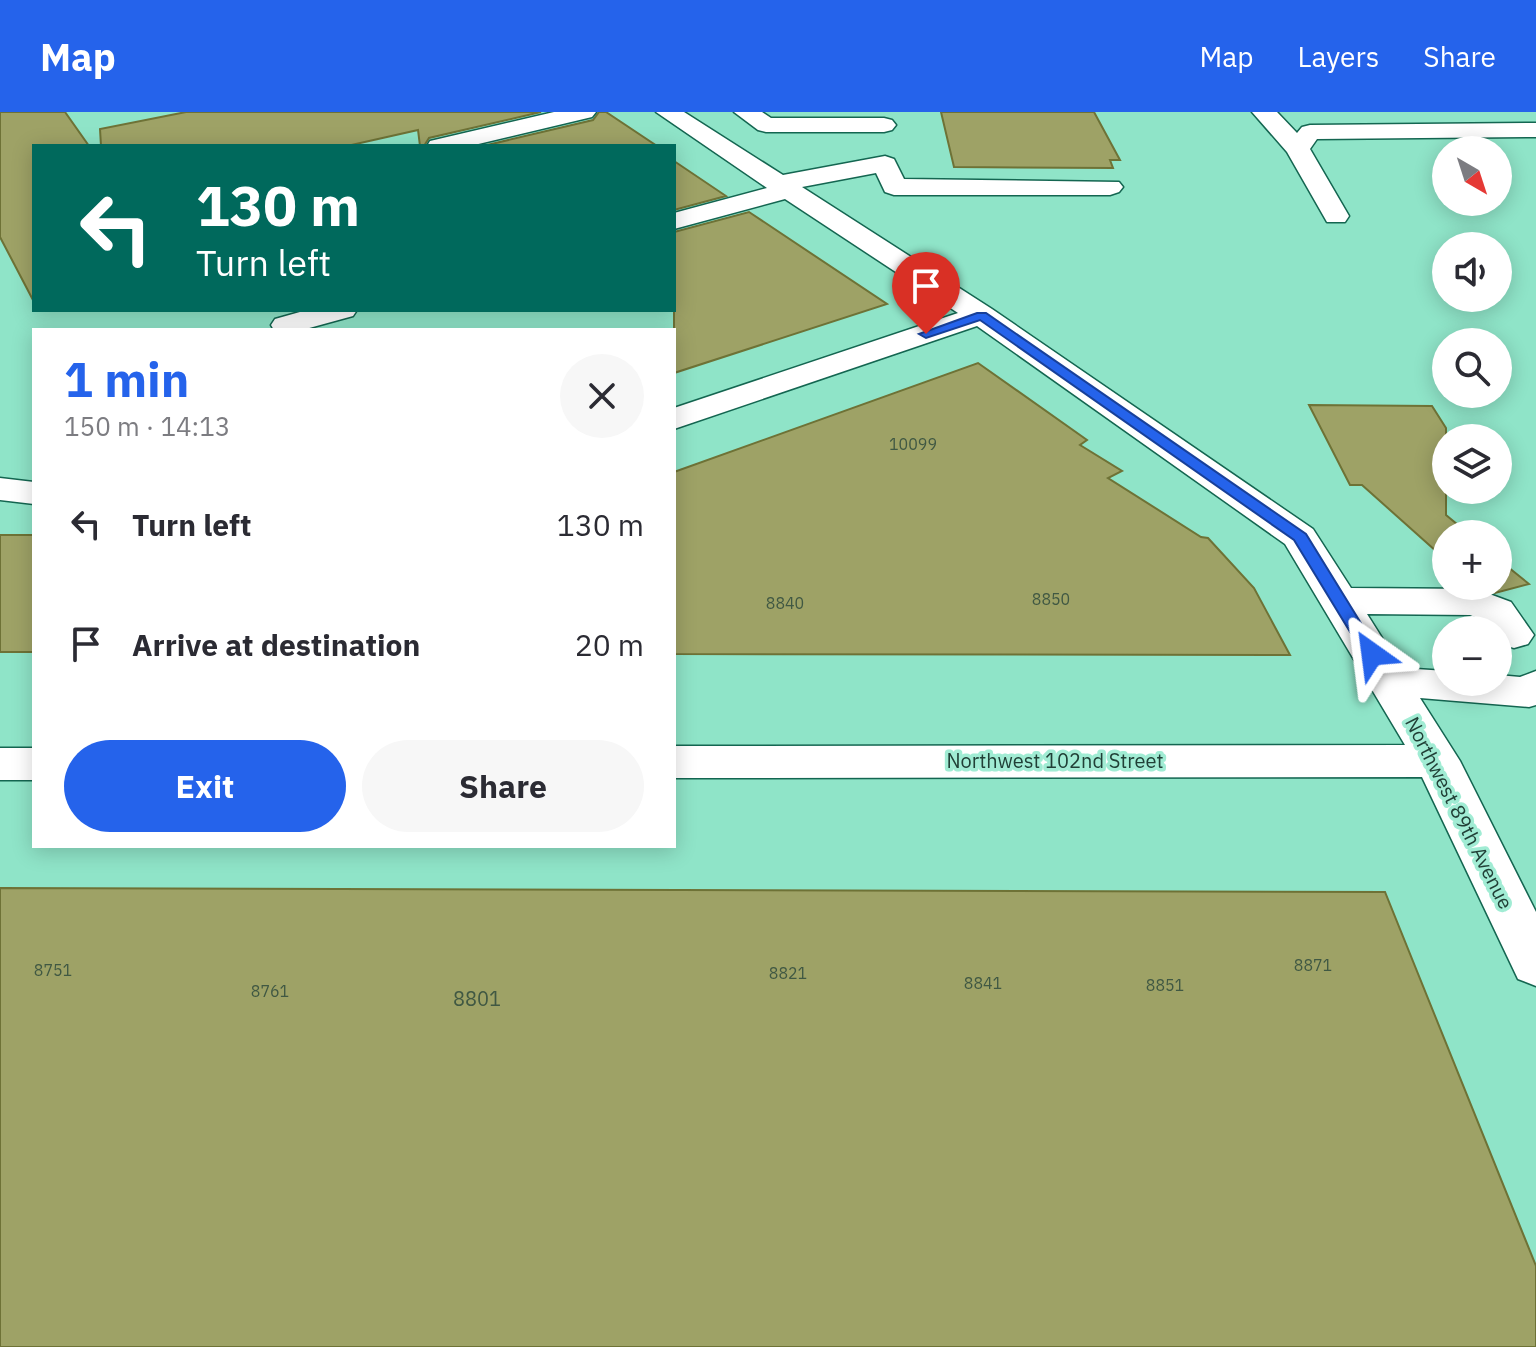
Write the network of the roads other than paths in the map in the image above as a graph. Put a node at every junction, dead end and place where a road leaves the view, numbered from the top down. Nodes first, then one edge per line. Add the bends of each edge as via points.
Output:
1 (584, 112) edge
2 (668, 112) edge
3 (746, 112) edge
4 (1264, 112) edge
5 (1536, 130) edge
6 (885, 136) edge
7 (448, 144) edge
8 (794, 145) dead end
9 (1298, 149) junction
10 (784, 187) junction
11 (1110, 187) dead end
12 (1336, 216) dead end
13 (676, 220) edge
14 (335, 312) edge
15 (981, 315) junction
16 (286, 325) dead end
17 (676, 418) edge
18 (0, 489) edge
19 (32, 493) edge
20 (1340, 601) junction
21 (1525, 634) edge
22 (1536, 678) edge
23 (1388, 681) junction
24 (1536, 686) edge
25 (1437, 761) junction
26 (676, 762) edge
27 (0, 764) edge
28 (32, 764) edge
29 (1536, 964) edge

1 - 7 street
2 - 10 street, Northwest 89th Avenue
3 - 6 street via 766,125
4 - 9 street
5 - 9 street via 1310,132
6 - 8 street
6 - 10 street
6 - 11 street via 894,187
9 - 12 street
10 - 13 street
10 - 15 street, Northwest 89th Avenue
14 - 16 street
15 - 17 street
15 - 20 street, Northwest 89th Avenue via 1300,537
18 - 19 street
20 - 21 street via 1476,602
20 - 23 street, Northwest 89th Avenue
21 - 22 street
23 - 24 street via 1529,692
23 - 25 street, Northwest 89th Avenue
25 - 26 street, Northwest 102nd Street
25 - 29 street, Northwest 89th Avenue
27 - 28 street

